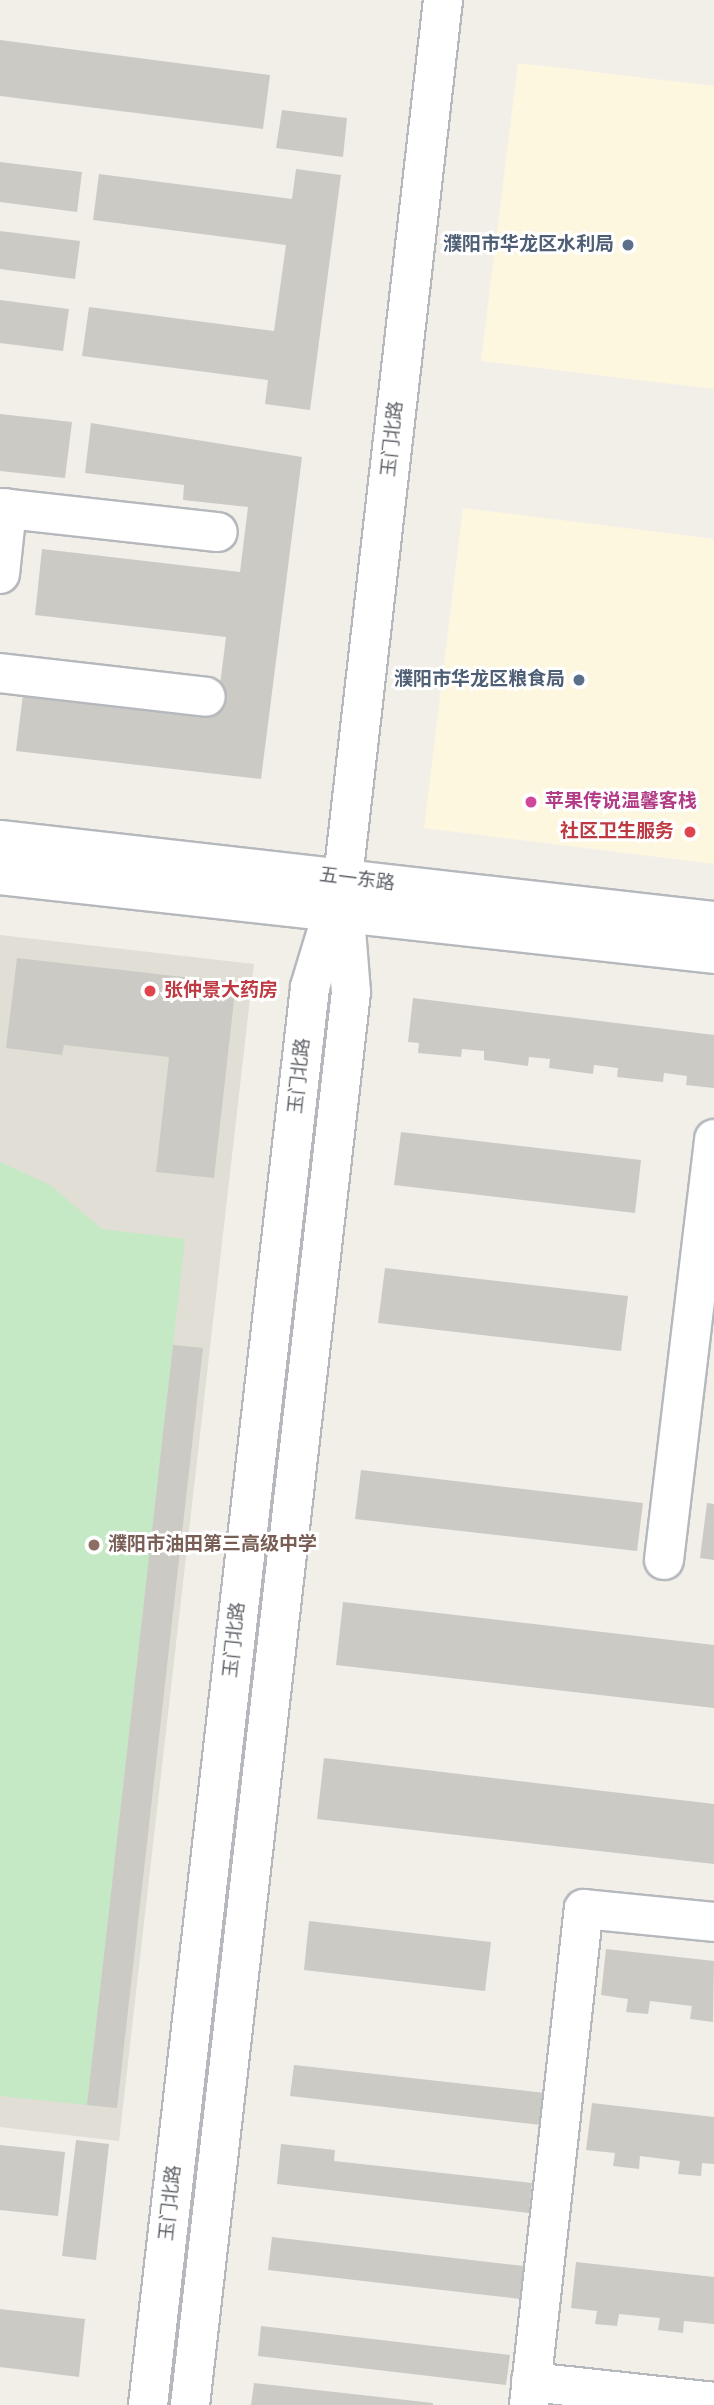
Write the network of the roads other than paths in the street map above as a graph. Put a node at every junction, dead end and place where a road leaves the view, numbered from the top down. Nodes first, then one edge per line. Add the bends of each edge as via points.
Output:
1 (443, 0) edge
2 (4, 508) edge
3 (218, 532) dead end
4 (0, 573) edge
5 (0, 673) edge
6 (206, 697) dead end
7 (0, 839) edge
8 (0, 875) edge
9 (340, 901) junction
10 (714, 921) edge
11 (714, 954) edge
12 (714, 1139) edge
13 (664, 1560) dead end
14 (714, 1922) edge
15 (530, 2393) edge
16 (714, 2402) edge
17 (148, 2405) edge
18 (190, 2405) edge

1 - 9 street, 玉门北路
2 - 3 street
2 - 4 street
5 - 6 street
7 - 9 street, 五一东路
8 - 9 street, 五一东路
9 - 10 street, 五一东路
9 - 11 street, 五一东路
9 - 17 street, 玉门北路 via 310,987
9 - 18 street, 玉门北路 via 351,992
12 - 13 street
14 - 15 street via 584,1909
15 - 16 street

